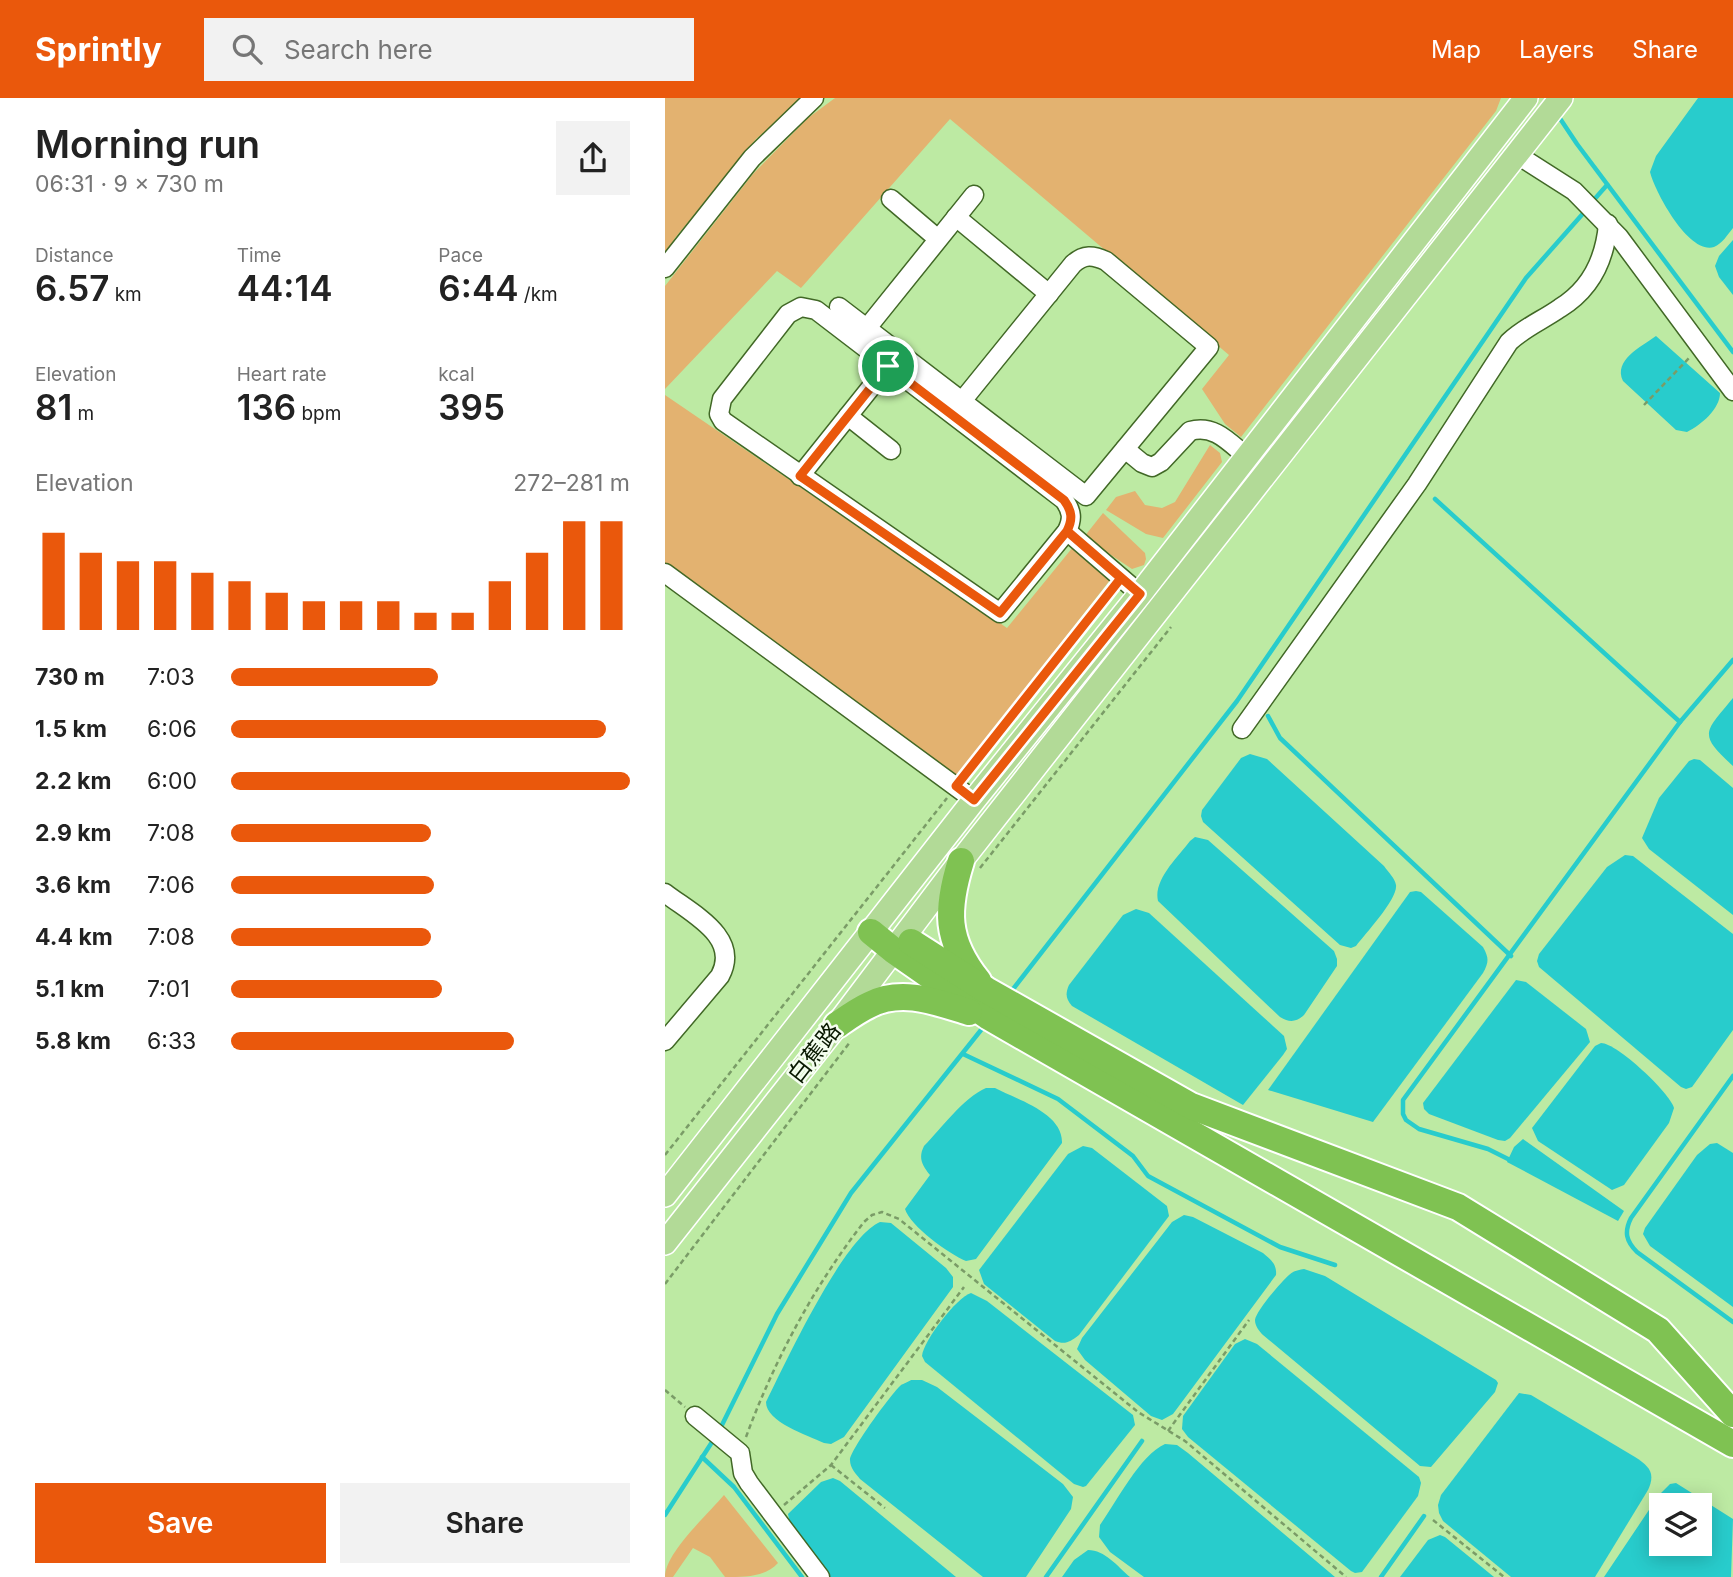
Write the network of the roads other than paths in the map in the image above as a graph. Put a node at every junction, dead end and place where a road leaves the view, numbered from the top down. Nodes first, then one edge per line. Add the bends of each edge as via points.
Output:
1 (814, 98) edge
2 (1560, 98) edge
3 (1520, 101) edge
4 (1540, 123) junction
5 (1516, 155) junction
6 (974, 195) dead end
7 (891, 199) dead end
8 (956, 217) junction
9 (1608, 224) junction
10 (938, 239) junction
11 (665, 268) edge
12 (1049, 293) junction
13 (839, 307) dead end
14 (867, 328) junction
15 (888, 366) junction
16 (1733, 391) edge
17 (962, 401) junction
18 (848, 416) junction
19 (1125, 449) junction
20 (891, 450) dead end
21 (1247, 457) junction
22 (800, 476) junction
23 (1067, 531) junction
24 (665, 573) edge
25 (1140, 594) junction
26 (1242, 729) dead end
27 (965, 793) junction
28 (968, 868) junction
29 (665, 893) edge
30 (875, 926) junction
31 (898, 944) junction
32 (986, 990) junction
33 (989, 1017) junction
34 (846, 1029) junction
35 (665, 1041) edge
36 (665, 1195) edge
37 (665, 1243) edge
38 (1733, 1414) edge
39 (695, 1416) road end
40 (1733, 1444) edge
41 (820, 1577) edge

1 - 11 street via 752,158
2 - 4 main road, 白蕉路
3 - 4 street
3 - 21 main road
4 - 5 main road, 白蕉路
5 - 9 street via 1574,191
5 - 28 main road, 白蕉路
6 - 8 street
7 - 10 street
8 - 10 street
8 - 12 street
9 - 16 street
9 - 26 street via 1606,244 1588,283 1574,299 1509,342 1417,484
10 - 14 street
12 - 17 street
12 - 19 street via 1080,258 1098,257 1209,347
13 - 14 street
14 - 17 street
15 - 18 street
15 - 22 street via 815,310 801,307 788,314 722,399 719,414 729,427
15 - 23 street via 1064,500 1071,516
17 - 19 street via 1086,496
18 - 20 street
18 - 22 street
19 - 21 street via 1152,467 1189,431 1209,429
21 - 25 main road
22 - 23 street via 1000,613
23 - 25 street
24 - 27 street
25 - 27 main road
27 - 30 main road
28 - 31 main road, 白蕉路
28 - 32 highway via 951,892 949,918 955,946
29 - 35 street via 716,933 726,954 720,976
30 - 31 highway
30 - 36 main road
31 - 32 highway
31 - 33 highway
31 - 34 main road, 白蕉路
32 - 38 highway via 1191,1107 1458,1207 1658,1330
33 - 34 highway via 914,996 893,997 870,1004
33 - 40 highway
34 - 37 main road, 白蕉路
39 - 41 street via 734,1448 743,1473

